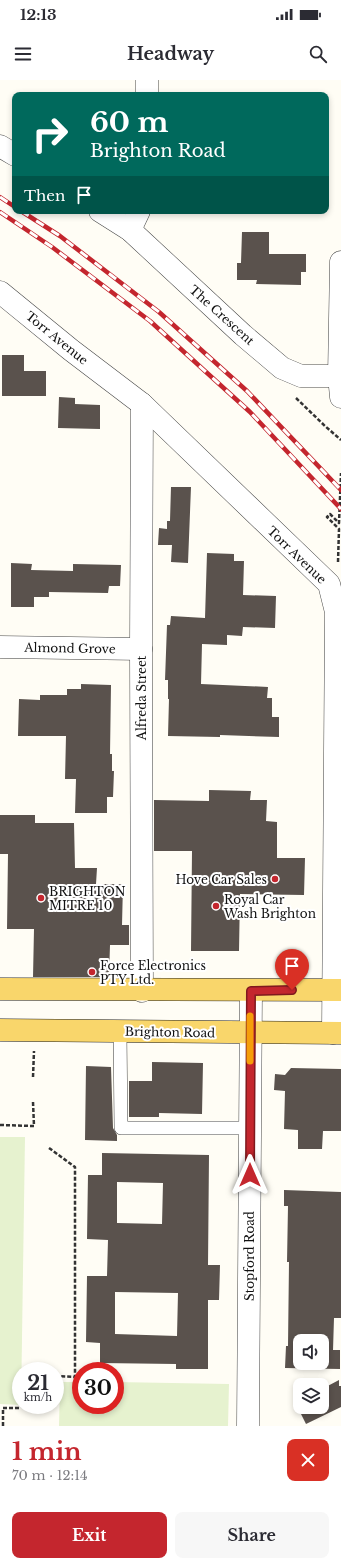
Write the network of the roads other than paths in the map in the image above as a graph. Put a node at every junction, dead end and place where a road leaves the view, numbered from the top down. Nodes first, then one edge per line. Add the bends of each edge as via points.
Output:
1 (147, 80) edge
2 (147, 92) edge
3 (0, 146) edge
4 (12, 153) edge
5 (105, 214) edge
6 (138, 214) edge
7 (130, 230) junction
8 (341, 262) edge
9 (0, 292) edge
10 (340, 387) edge
11 (142, 404) junction
12 (0, 647) edge
13 (141, 649) junction
14 (0, 989) edge
15 (337, 990) edge
16 (142, 991) junction
17 (251, 991) junction
18 (0, 1030) edge
19 (120, 1032) junction
20 (250, 1033) junction
21 (337, 1033) edge
22 (250, 1128) junction
23 (248, 1426) edge

1 - 2 street
3 - 4 street
5 - 7 street, The Crescent
6 - 7 street
7 - 10 street, The Crescent via 282,368
8 - 10 street
9 - 11 street, Torr Avenue
11 - 13 street, Alfreda Street
11 - 15 street, Torr Avenue via 328,584 336,612
12 - 13 street, Almond Grove
13 - 16 street, Alfreda Street
14 - 16 main road
15 - 17 main road
15 - 21 street, Torr Avenue
16 - 17 main road
17 - 20 street, Stopford Road
18 - 19 main road, Brighton Road
19 - 20 main road, Brighton Road
19 - 22 lane via 121,1128
20 - 21 main road, Brighton Road
20 - 22 street, Stopford Road
22 - 23 street, Stopford Road

